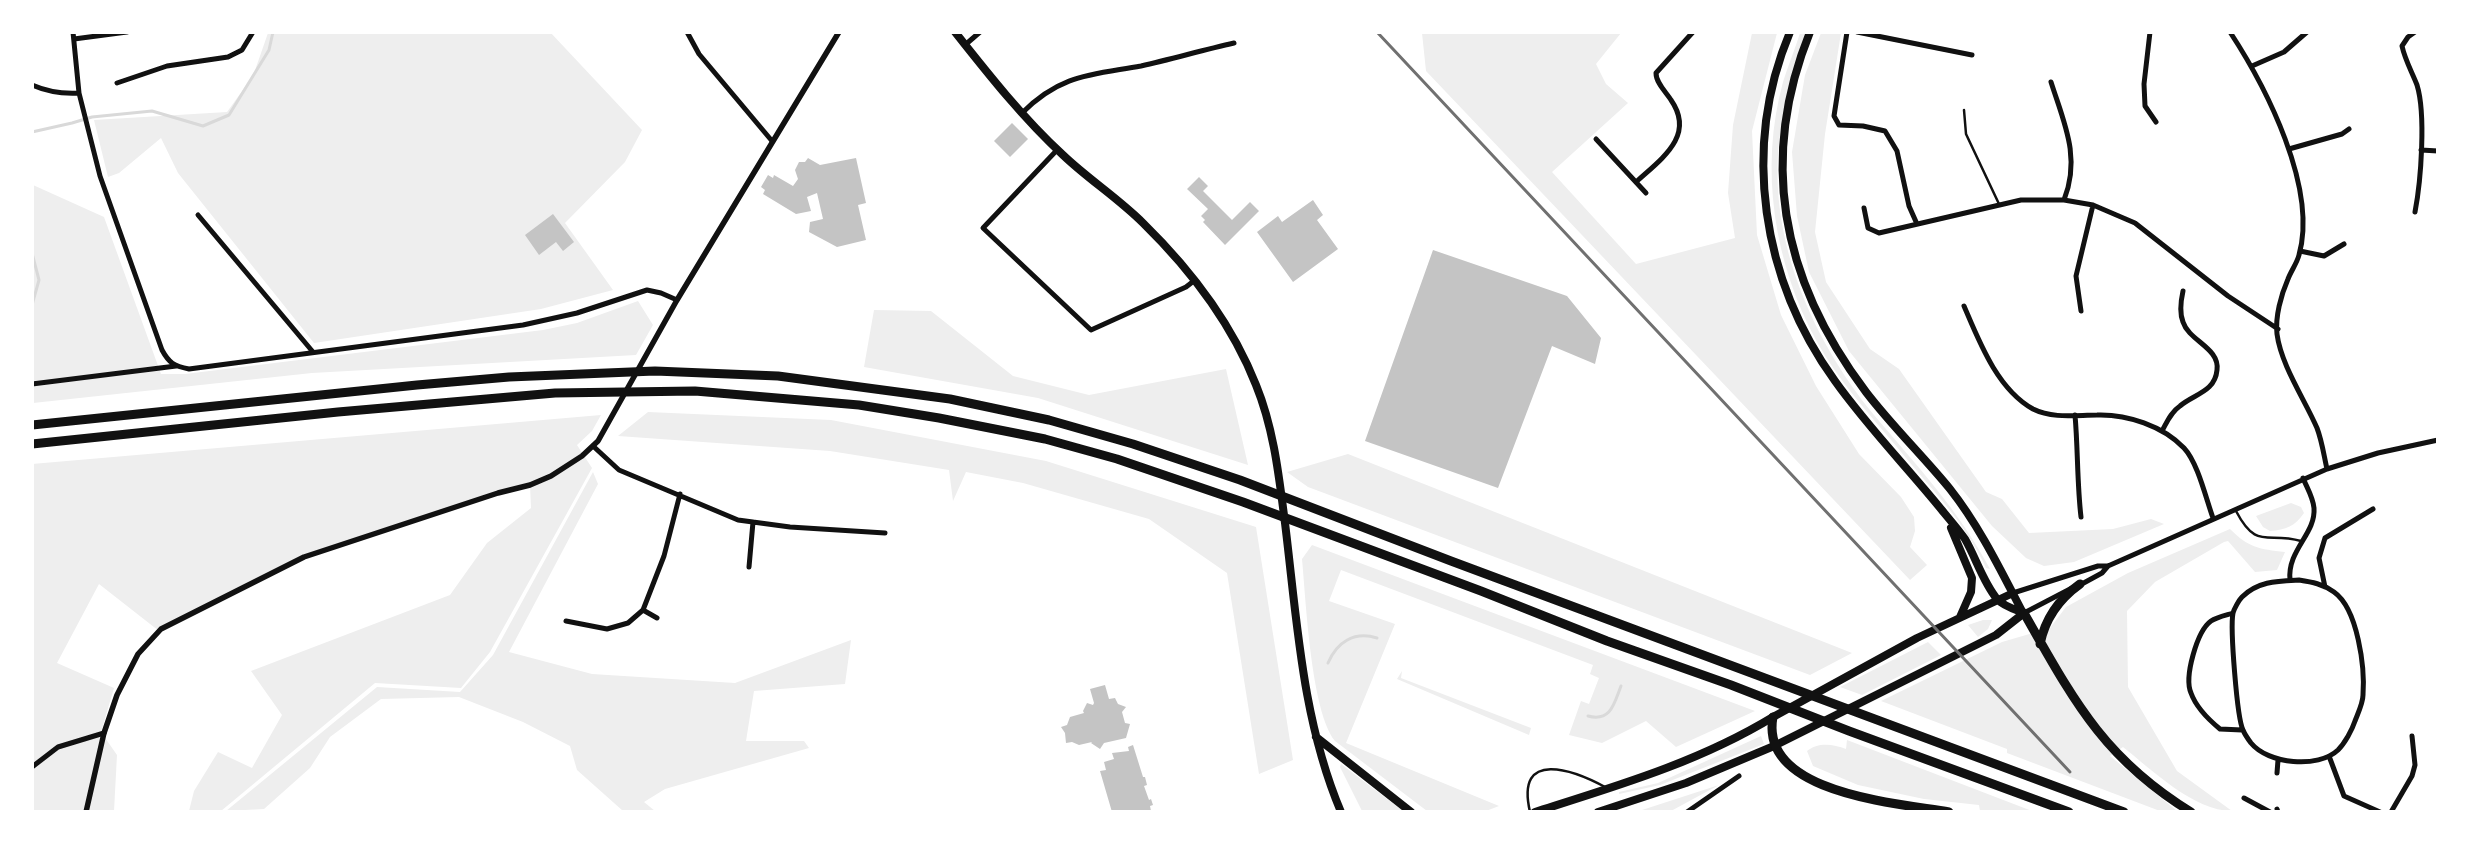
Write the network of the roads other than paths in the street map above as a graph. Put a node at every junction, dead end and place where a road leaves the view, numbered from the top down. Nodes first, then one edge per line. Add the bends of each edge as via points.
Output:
1 (73, 32) edge
2 (127, 32) edge
3 (252, 32) edge
4 (687, 32) edge
5 (839, 32) edge
6 (955, 32) edge
7 (980, 32) edge
8 (1693, 32) edge
9 (1790, 32) edge
10 (1810, 32) edge
11 (1847, 32) edge
12 (1857, 32) edge
13 (2150, 32) edge
14 (2230, 32) edge
15 (2308, 32) edge
16 (2415, 32) edge
17 (74, 39) junction
18 (1234, 43) dead end
19 (965, 46) junction
20 (1972, 54) dead end
21 (2252, 66) junction
22 (2052, 82) dead end
23 (117, 83) dead end
24 (32, 85) edge
25 (79, 93) junction
26 (1964, 110) dead end
27 (1022, 113) junction
28 (2156, 122) dead end
29 (2349, 129) dead end
30 (1596, 139) dead end
31 (772, 141) junction
32 (1057, 150) junction
33 (2289, 150) junction
34 (2421, 150) junction
35 (2438, 151) edge
36 (1636, 182) junction
37 (1646, 193) dead end
38 (2064, 200) junction
39 (2093, 205) junction
40 (2000, 206) junction
41 (1864, 208) dead end
42 (2415, 212) dead end
43 (198, 215) dead end
44 (1917, 224) junction
45 (2344, 244) dead end
46 (2300, 251) junction
47 (1195, 280) junction
48 (2183, 291) dead end
49 (677, 300) junction
50 (1964, 306) dead end
51 (2081, 311) dead end
52 (2278, 329) junction
53 (313, 352) junction
54 (176, 366) junction
55 (32, 384) edge
56 (2075, 415) junction
57 (32, 425) edge
58 (2162, 431) junction
59 (2438, 440) edge
60 (32, 444) edge
61 (592, 446) junction
62 (2327, 469) junction
63 (2303, 478) junction
64 (680, 494) junction
65 (1937, 504) junction
66 (2235, 508) junction
67 (2373, 510) dead end
68 (2081, 517) dead end
69 (2213, 518) junction
70 (753, 522) junction
71 (885, 533) dead end
72 (2301, 541) junction
73 (2108, 566) junction
74 (749, 567) dead end
75 (2290, 580) junction
76 (2080, 584) junction
77 (2325, 587) junction
78 (2013, 593) junction
79 (1998, 600) junction
80 (643, 610) junction
81 (2024, 613) junction
82 (2233, 613) junction
83 (657, 618) dead end
84 (1958, 618) junction
85 (566, 621) dead end
86 (2040, 645) junction
87 (1773, 717) junction
88 (2242, 730) junction
89 (104, 733) junction
90 (2412, 736) dead end
91 (1316, 737) junction
92 (1774, 746) junction
93 (2329, 756) junction
94 (2278, 760) junction
95 (32, 767) edge
96 (2277, 773) dead end
97 (1739, 776) dead end
98 (1608, 788) junction
99 (2244, 798) dead end
100 (86, 812) edge
101 (1341, 812) edge
102 (1411, 812) edge
103 (1530, 812) edge
104 (1535, 812) edge
105 (1598, 812) edge
106 (1687, 812) edge
107 (1948, 812) edge
108 (2069, 812) edge
109 (2124, 812) edge
110 (2191, 812) edge
111 (2270, 812) edge
112 (2380, 812) edge
113 (2391, 812) edge

1 - 17 street
2 - 17 street
3 - 23 street via 242,50 228,57 167,66
4 - 31 street via 699,54
5 - 31 street
6 - 19 main road
7 - 19 street
8 - 36 street via 1656,73 1658,82 1679,114 1677,137 1667,153
9 - 65 main road via 1768,110 1762,165 1768,225 1783,282 1805,332 1834,380
10 - 78 main road via 1788,115 1783,157 1787,222 1799,273 1819,318 1848,367 1950,489 1976,526
11 - 44 street via 1834,116 1838,125 1885,131 1897,151 1909,206
12 - 20 street
13 - 28 street via 2145,106
14 - 21 street
15 - 21 street via 2284,52
16 - 34 street via 2402,46 2417,86
17 - 25 street
18 - 27 street via 1072,79 1052,88
19 - 27 main road
21 - 33 street
22 - 38 street via 2073,163
24 - 25 street via 51,92
25 - 54 street via 100,176 162,350 168,362
26 - 40 lane via 1966,134
27 - 32 main road
29 - 33 street
30 - 36 street
31 - 49 street
32 - 47 main road via 1142,222
32 - 47 street via 983,228 1091,330
33 - 46 street via 2300,189 2303,232
34 - 35 street
34 - 42 street via 2420,188
36 - 37 street
38 - 39 street
38 - 40 street via 2021,200
39 - 51 street via 2076,276
39 - 52 street via 2135,223 2228,296
40 - 44 street
41 - 44 street via 1868,228 1879,233
43 - 53 street
45 - 46 street via 2324,256
46 - 52 street via 2280,304
47 - 91 main road via 1232,337 1264,406 1278,469 1301,662
48 - 58 street via 2181,309 2185,327 2215,357 2217,370 2212,384 2179,406
49 - 53 street via 647,290 546,321
49 - 61 street via 611,420
50 - 56 street via 1991,362 2010,390 2032,408 2046,414
52 - 62 street via 2284,359 2318,431
53 - 54 street via 189,368
54 - 55 street
56 - 58 street via 2121,417
56 - 68 street via 2076,477
57 - 109 highway via 509,377 656,371 778,376 877,388 993,408 1133,444 1240,480
58 - 69 street via 2186,450
59 - 62 street via 2378,453
60 - 108 highway via 555,393 695,391 859,404 939,418 1117,459 1242,502 1607,642
61 - 64 street via 619,470
61 - 89 street via 570,465 530,485 304,557 161,628 133,661
62 - 63 street
63 - 66 street
63 - 72 street via 2314,510 2311,525
64 - 70 street via 738,520
64 - 80 street via 664,556
65 - 79 main road via 1964,537
65 - 84 main road via 1957,539 1972,578 1971,592
66 - 69 street
66 - 72 lane via 2243,525 2255,535
67 - 77 street via 2325,538 2319,558
69 - 73 street
70 - 71 street
70 - 74 street
72 - 75 street via 2293,556
73 - 76 street via 2102,573
73 - 78 street via 2098,566
75 - 77 street via 2318,583
75 - 82 street via 2259,584 2241,597
76 - 81 street
76 - 86 highway via 2068,592 2053,610
77 - 93 street via 2336,593 2349,613 2360,644 2363,678 2363,697 2354,726
78 - 79 main road
78 - 81 main road
79 - 81 main road
79 - 84 main road
80 - 83 street
80 - 85 street via 628,623 607,629
81 - 86 highway
81 - 92 main road via 1987,639
82 - 88 street
82 - 88 street via 2211,621 2202,633 2190,671 2190,693 2207,718 2220,729
84 - 87 main road
86 - 110 highway via 2070,695 2101,736 2137,772
87 - 92 highway
87 - 98 main road via 1699,756
88 - 94 street via 2264,755
89 - 95 street via 58,747
89 - 100 street
90 - 113 street via 2415,766
91 - 101 main road via 1324,769
91 - 102 main road
92 - 105 main road via 1694,780
92 - 107 highway via 1794,769 1818,784 1852,794
93 - 94 street via 2312,760
93 - 112 street via 2344,796
94 - 96 street
97 - 106 street
98 - 103 lane via 1560,769 1546,768 1533,774 1528,783
98 - 104 main road
99 - 111 street

